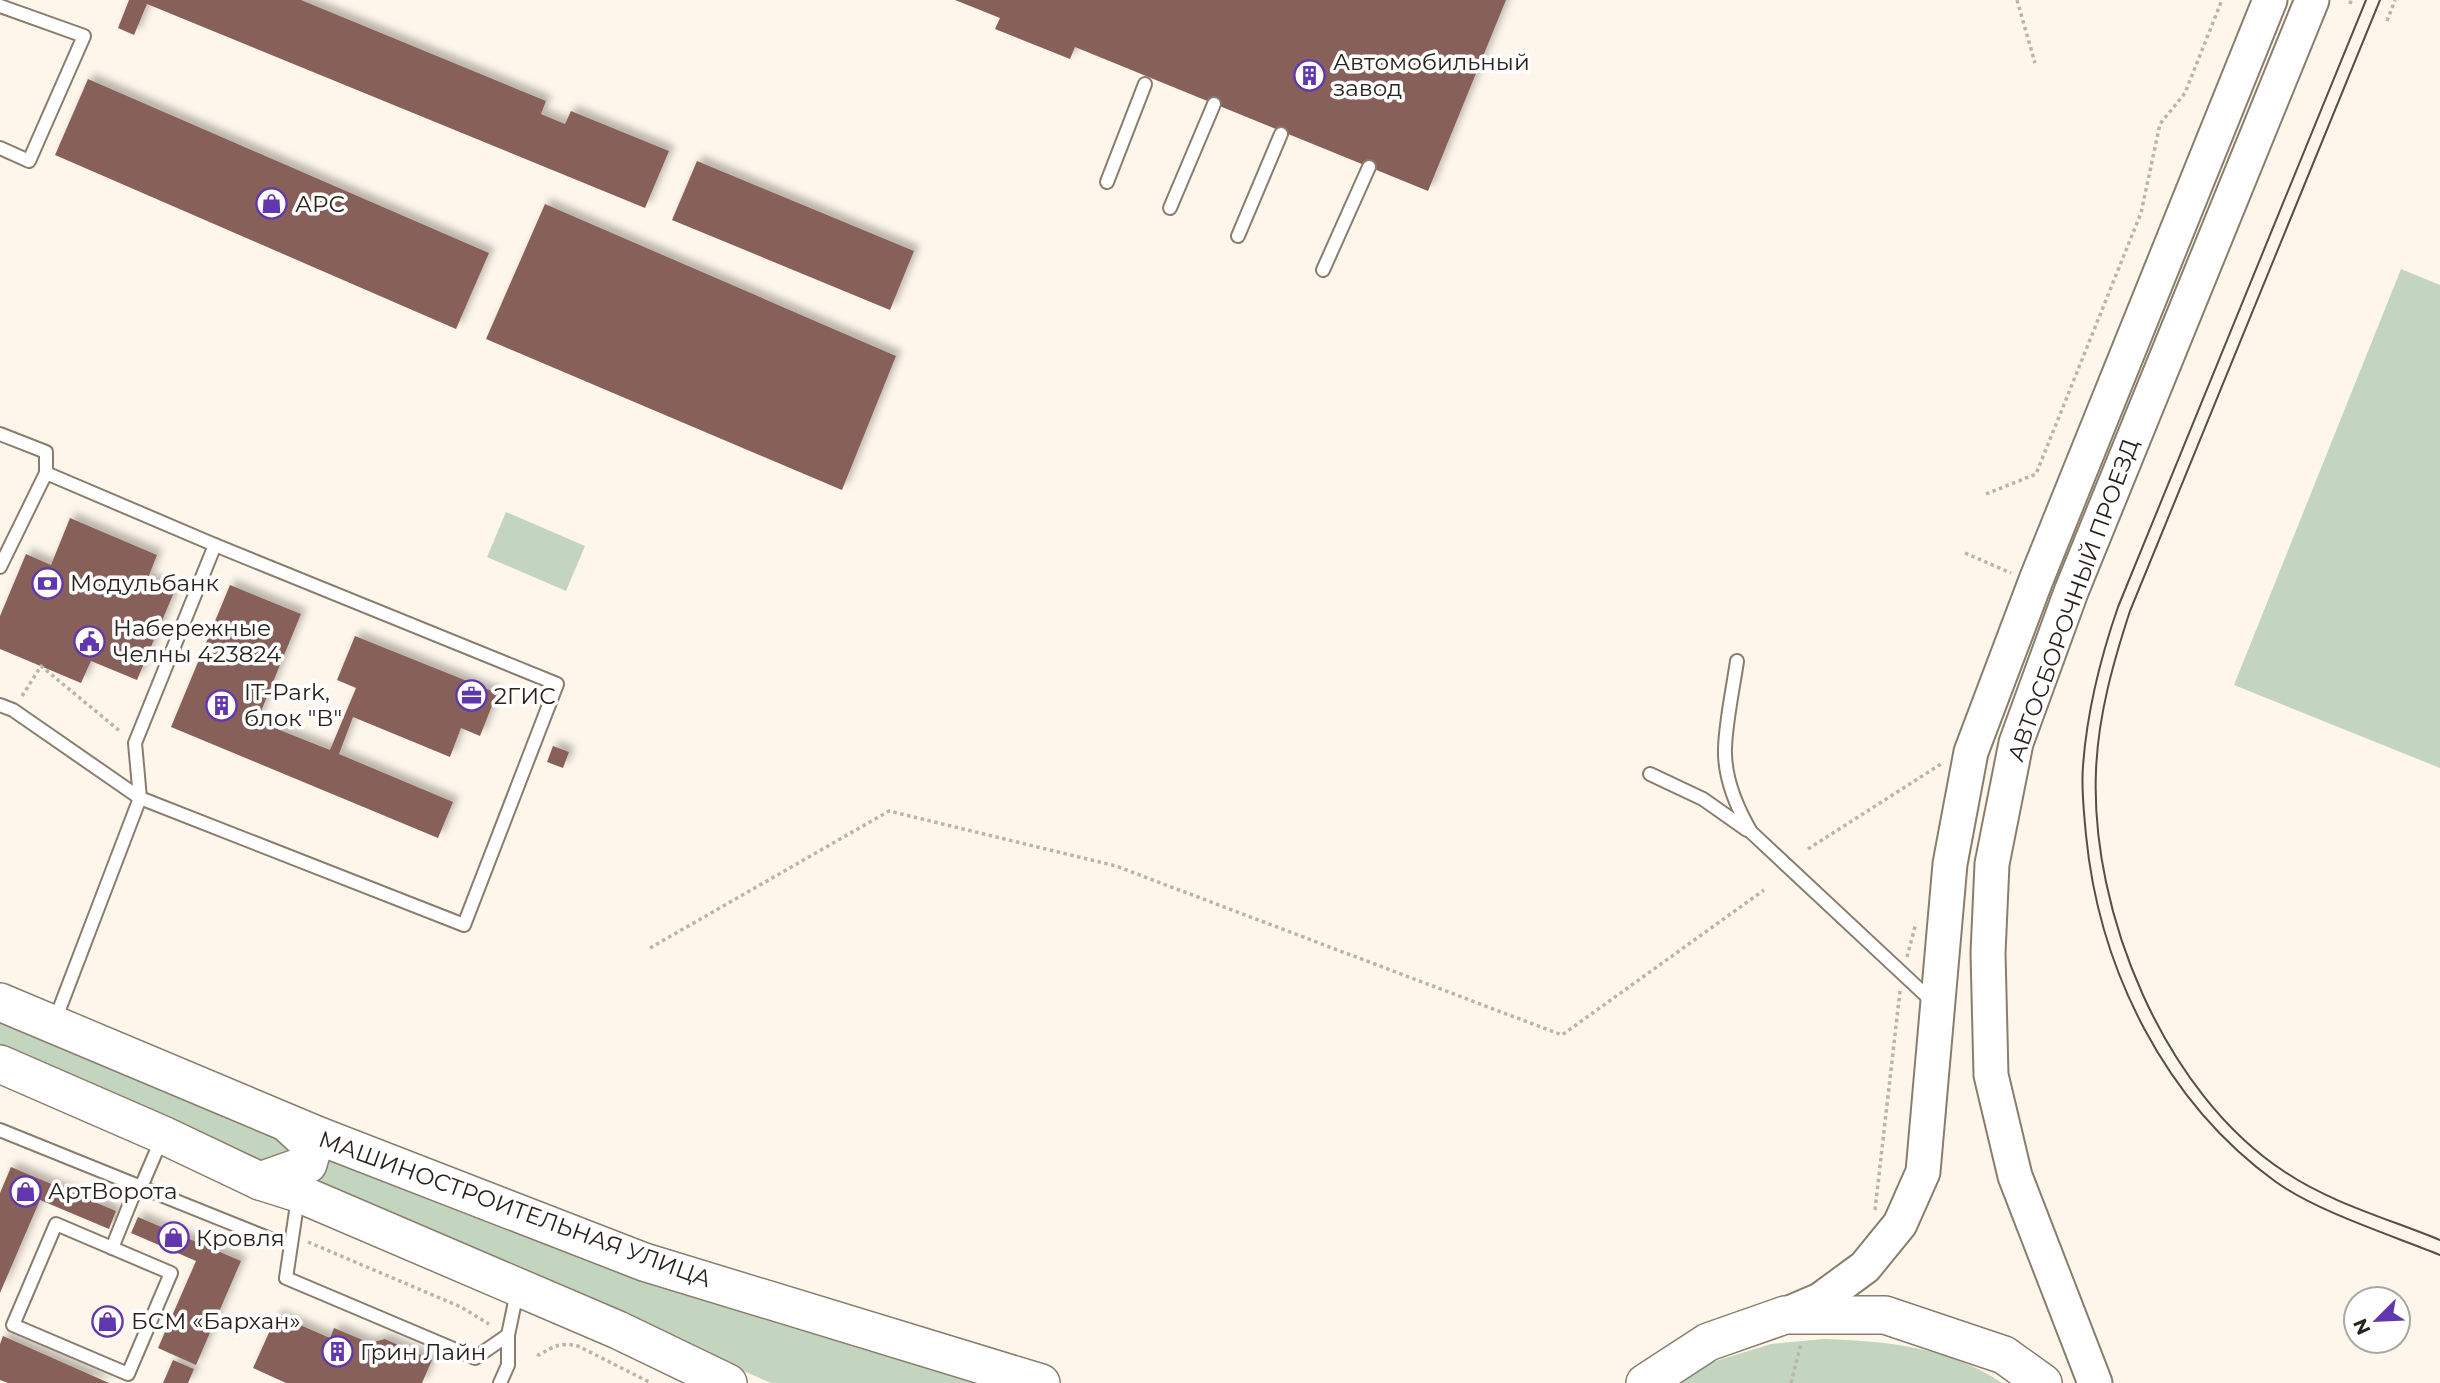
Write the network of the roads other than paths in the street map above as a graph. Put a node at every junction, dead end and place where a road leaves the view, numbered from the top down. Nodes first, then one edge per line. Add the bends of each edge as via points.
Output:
1 (2270, 0) edge
2 (2312, 0) edge
3 (0, 6) edge
4 (1145, 84) dead end
5 (1214, 104) dead end
6 (1281, 134) dead end
7 (0, 148) edge
8 (1369, 167) dead end
9 (1107, 183) dead end
10 (1170, 208) dead end
11 (1238, 236) dead end
12 (1323, 270) dead end
13 (0, 434) edge
14 (46, 473) junction
15 (215, 545) junction
16 (0, 567) edge
17 (1737, 661) dead end
18 (0, 705) edge
19 (1650, 774) dead end
20 (140, 798) junction
21 (1751, 832) junction
22 (0, 1002) edge
23 (1938, 1007) junction
24 (54, 1023) junction
25 (0, 1064) edge
26 (287, 1123) junction
27 (0, 1130) edge
28 (163, 1135) junction
29 (260, 1181) junction
30 (139, 1187) junction
31 (298, 1193) junction
32 (273, 1240) dead end
33 (112, 1248) junction
34 (518, 1288) junction
35 (1797, 1315) junction
36 (6, 1326) edge
37 (508, 1335) junction
38 (500, 1383) edge
39 (728, 1383) edge
40 (1041, 1383) edge
41 (1645, 1383) edge
42 (2043, 1383) edge
43 (2095, 1383) edge

1 - 23 street, АВТОСБОРОЧНЫЙ ПРОЕЗД via 2024,576 1971,752 1950,864
2 - 43 street, АВТОСБОРОЧНЫЙ ПРОЕЗД via 2071,592 2016,743 1992,864 1988,953 1991,1075 2015,1177
3 - 7 lane via 84,36 29,161
4 - 9 lane
5 - 10 lane
6 - 11 lane
8 - 12 lane
13 - 14 lane via 46,452
14 - 15 lane
14 - 16 lane
15 - 20 lane via 135,743
15 - 20 lane via 557,684 464,925
17 - 21 lane via 1725,750 1730,783
18 - 20 lane
19 - 21 lane via 1703,800
20 - 24 lane
21 - 23 lane
22 - 24 main road, МАШИНОСТРОИТЕЛЬНАЯ УЛИЦА
23 - 35 street, АВТОСБОРОЧНЫЙ ПРОЕЗД via 1923,1172 1900,1224 1865,1267
24 - 26 main road, МАШИНОСТРОИТЕЛЬНАЯ УЛИЦА
25 - 28 main road
26 - 29 main road via 313,1147 308,1164
26 - 40 main road, МАШИНОСТРОИТЕЛЬНАЯ УЛИЦА via 644,1262
27 - 30 lane
28 - 29 main road
28 - 30 lane
29 - 31 main road
30 - 32 lane
30 - 33 lane
31 - 34 main road
31 - 37 lane via 286,1278 475,1358
33 - 36 lane via 55,1224
33 - 36 lane via 171,1273 128,1374
34 - 37 lane
34 - 39 main road
35 - 41 main road via 1709,1342
35 - 42 main road via 1885,1315 2004,1355
37 - 38 lane via 508,1365

